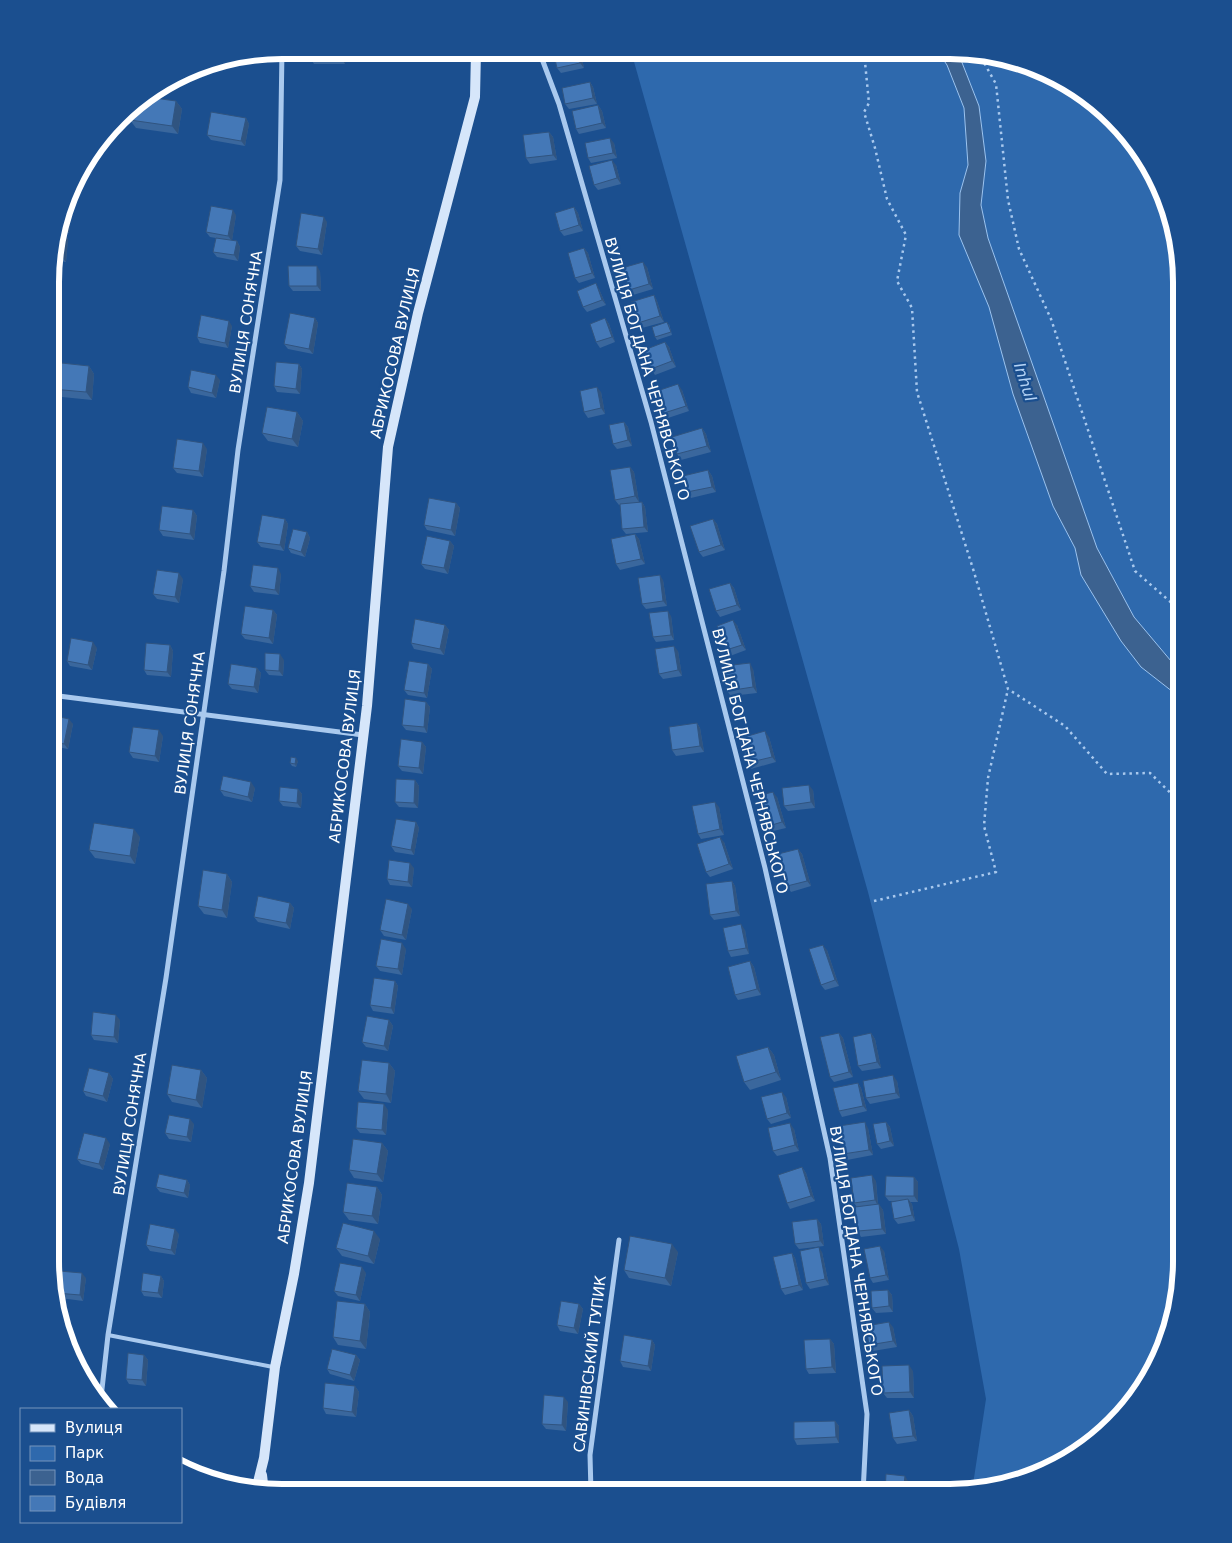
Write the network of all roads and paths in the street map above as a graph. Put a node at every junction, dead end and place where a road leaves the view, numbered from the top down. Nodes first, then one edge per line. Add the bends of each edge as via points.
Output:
1 (282, 59) edge
2 (476, 59) edge
3 (542, 59) edge
4 (865, 59) edge
5 (983, 62) edge
6 (1173, 604) edge
7 (1008, 689) junction
8 (59, 696) edge
9 (203, 715) junction
10 (363, 735) junction
11 (1173, 795) edge
12 (874, 901) dead end
13 (619, 1240) dead end
14 (108, 1335) junction
15 (275, 1368) junction
16 (102, 1392) edge
17 (262, 1469) junction
18 (258, 1483) edge
19 (263, 1483) edge
20 (590, 1484) edge
21 (863, 1484) edge

1 - 9 street, ВУЛИЦЯ СОНЯЧНА via 280,180 238,450
2 - 10 street, АБРИКОСОВА ВУЛИЦЯ via 475,97 418,313 388,447
3 - 21 street, ВУЛИЦЯ БОГДАНА ЧЕРНЯВСЬКОГО via 559,104 651,422 763,859 830,1158 867,1414
4 - 7 path via 869,103 864,112 886,199 906,235 897,282 912,308 917,392
5 - 6 path via 996,84 1008,200 1019,249 1051,320 1135,570
7 - 11 path via 1065,726 1106,774 1150,773
7 - 12 path via 988,778 984,826 996,872
8 - 9 street
9 - 10 street
9 - 14 street, ВУЛИЦЯ СОНЯЧНА via 167,968
10 - 15 street, АБРИКОСОВА ВУЛИЦЯ via 309,1183
13 - 20 street, САВИНІВСЬКИЙ ТУПИК via 590,1455
14 - 15 lane
14 - 16 street, ВУЛИЦЯ СОНЯЧНА
15 - 17 street, АБРИКОСОВА ВУЛИЦЯ
17 - 18 street
17 - 19 street

